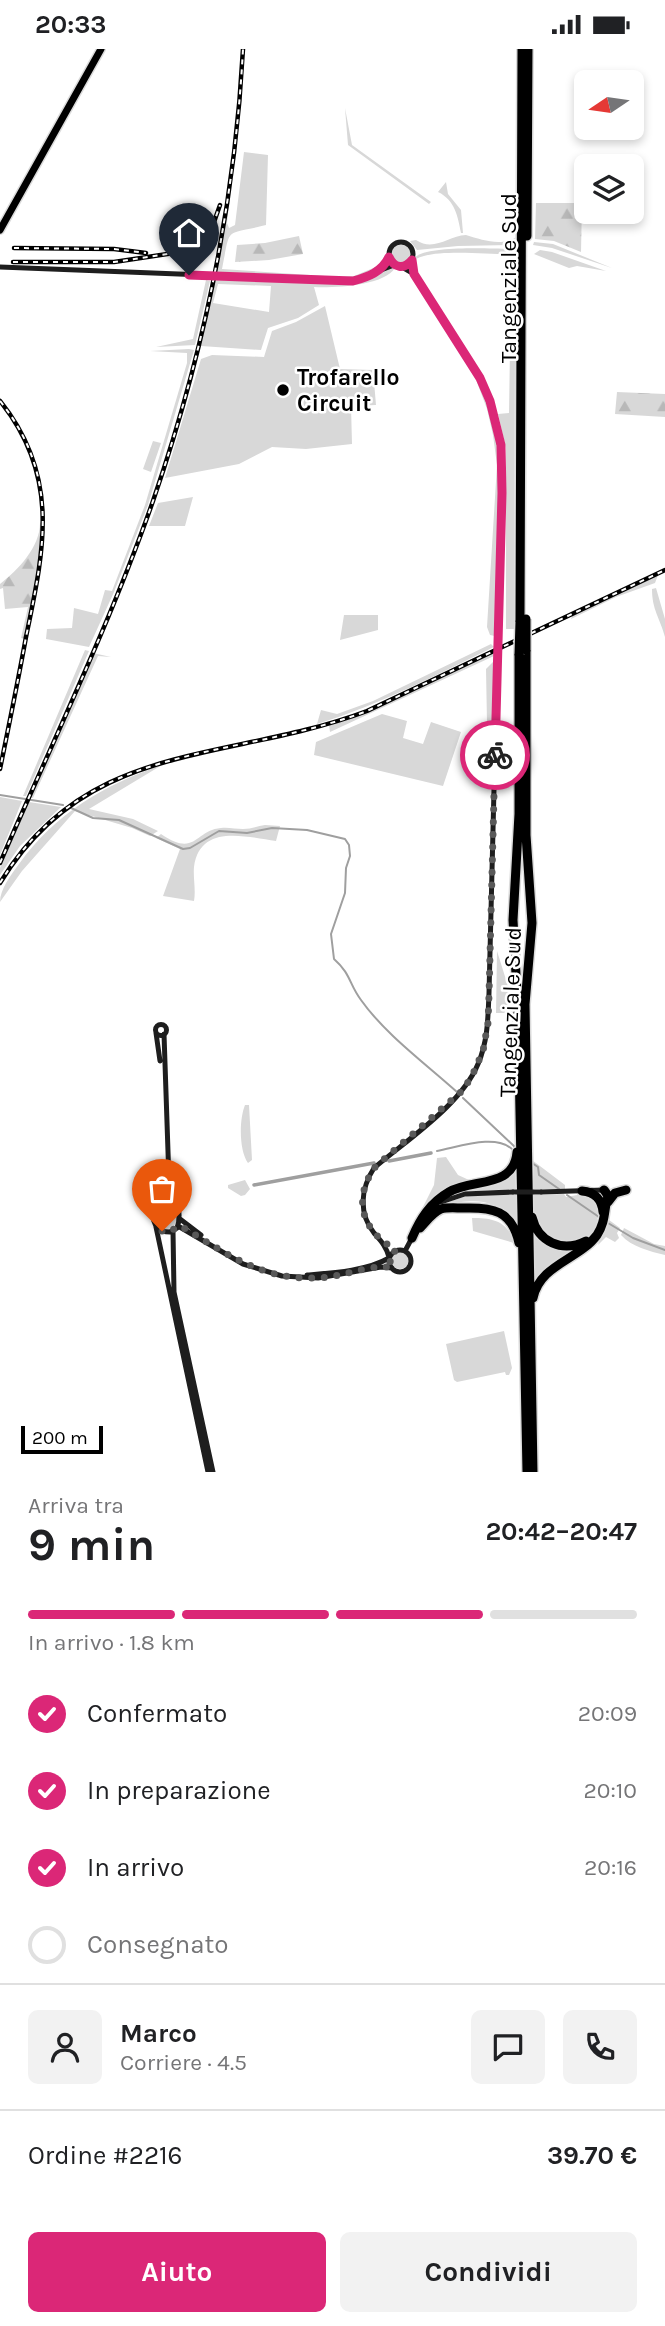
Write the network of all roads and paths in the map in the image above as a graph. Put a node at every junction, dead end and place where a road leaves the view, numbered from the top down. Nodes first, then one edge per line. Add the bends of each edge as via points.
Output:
1 (101, 49) edge
2 (522, 49) edge
3 (528, 49) edge
4 (0, 230) edge
5 (389, 257) junction
6 (412, 260) junction
7 (394, 265) junction
8 (0, 267) edge
9 (402, 267) junction
10 (381, 269) junction
11 (414, 274) junction
12 (523, 620) junction
13 (523, 652) junction
14 (156, 1033) junction
15 (164, 1034) junction
16 (520, 1133) junction
17 (167, 1180) junction
18 (528, 1188) junction
19 (625, 1189) dead end
20 (604, 1190) joint
21 (582, 1191) junction
22 (604, 1201) junction
23 (180, 1219) junction
24 (156, 1227) junction
25 (175, 1229) junction
26 (412, 1238) junction
27 (384, 1244) junction
28 (396, 1250) junction
29 (405, 1251) junction
30 (389, 1257) junction
31 (523, 1267) junction
32 (392, 1268) junction
33 (174, 1300) junction
34 (530, 1333) junction
35 (210, 1472) edge
36 (527, 1472) edge
37 (533, 1472) edge

1 - 4 main road
2 - 12 highway, Tangenziale Sud
3 - 12 highway, Tangenziale Sud
5 - 6 street via 392,245 403,242 412,249
5 - 7 street
5 - 10 street
6 - 9 street
6 - 11 street
7 - 9 street
7 - 10 street
8 - 10 street, bridge via 346,282
9 - 11 street
11 - 27 street, bridge via 480,378 496,422 503,469 489,995 486,1039 462,1091 374,1168 366,1183 362,1198 365,1217
12 - 13 highway, Tangenziale Sud, bridge
13 - 16 highway, Tangenziale Sud via 513,912
13 - 18 highway, Tangenziale Sud via 532,923 525,1004
14 - 15 street
14 - 15 street via 161,1024 166,1028
14 - 17 street
15 - 17 street
16 - 26 highway via 516,1160 507,1174 444,1195 422,1216
16 - 31 highway, Tangenziale Sud
17 - 23 street
17 - 24 street via 155,1180 149,1190
18 - 22 highway via 537,1230 547,1241 561,1246 581,1244 593,1235 603,1216
18 - 34 highway, Tangenziale Sud
19 - 22 highway
20 - 21 street
20 - 22 highway via 608,1195
21 - 22 highway
21 - 26 street, bridge via 450,1197 430,1211
22 - 34 highway via 605,1219 595,1238 537,1285
23 - 25 street
23 - 30 street via 239,1258 283,1273 332,1272
24 - 25 street
24 - 33 street
25 - 32 street via 184,1228 243,1264 282,1276 318,1278
25 - 33 street
26 - 29 street
26 - 31 highway via 439,1210 489,1208 514,1227
27 - 28 street
27 - 30 street
28 - 29 street
28 - 30 street
29 - 32 street via 411,1259 408,1268 398,1272
30 - 32 street
31 - 36 highway, Tangenziale Sud
33 - 35 street
34 - 37 highway, Tangenziale Sud

